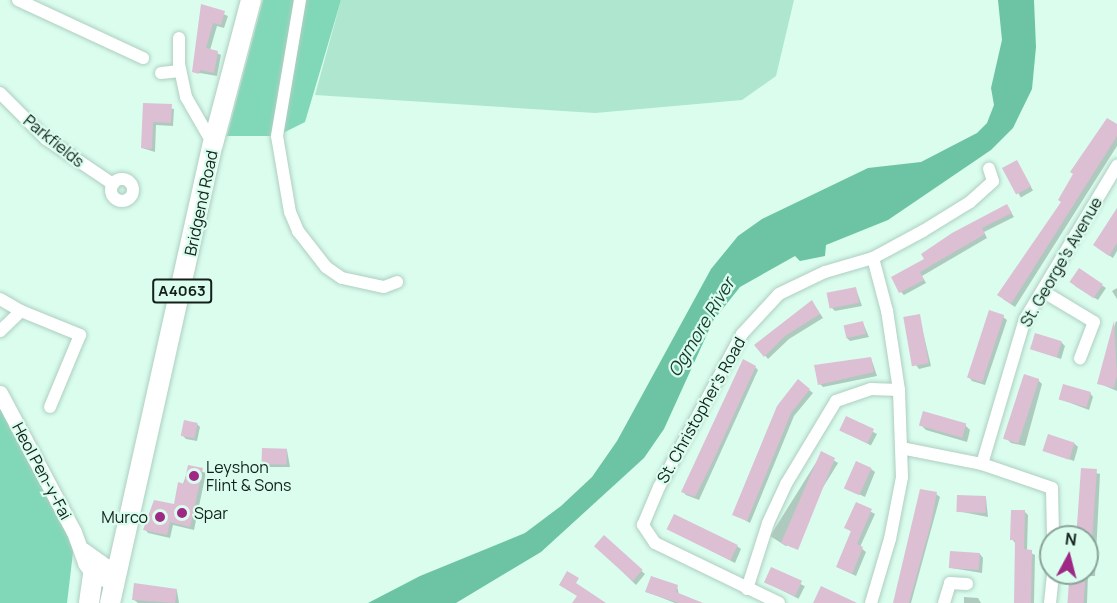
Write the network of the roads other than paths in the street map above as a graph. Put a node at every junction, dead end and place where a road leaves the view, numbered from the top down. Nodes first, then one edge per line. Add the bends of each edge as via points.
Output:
1 (18, 0) edge
2 (251, 0) edge
3 (300, 0) edge
4 (179, 39) dead end
5 (143, 58) dead end
6 (180, 71) junction
7 (161, 73) dead end
8 (0, 93) edge
9 (213, 144) junction
10 (1117, 166) edge
11 (990, 169) dead end
12 (113, 184) dead end
13 (873, 258) junction
14 (397, 282) dead end
15 (1044, 292) junction
16 (0, 299) edge
17 (21, 311) junction
18 (0, 331) edge
19 (1080, 358) dead end
20 (899, 390) junction
21 (0, 393) edge
22 (50, 407) dead end
23 (902, 448) junction
24 (982, 464) junction
25 (1053, 525) edge
26 (124, 547) junction
27 (87, 552) junction
28 (93, 574) junction
29 (116, 584) junction
30 (967, 584) dead end
31 (1052, 585) edge
32 (747, 588) junction
33 (89, 603) edge
34 (110, 603) edge
35 (779, 603) edge
36 (871, 603) edge
37 (944, 603) edge
38 (1050, 603) edge

1 - 5 street
2 - 9 main road, Bridgend Road / A4063
3 - 14 street via 282,91 278,136 290,212 298,231 326,267 342,278 384,287
4 - 6 street
6 - 7 street
6 - 9 street via 192,110
8 - 12 street, Parkfields via 46,139
9 - 26 main road, Bridgend Road / A4063
10 - 15 street, St. George's Avenue
11 - 13 street, St. Christopher's Road via 993,181 970,202
13 - 20 street via 887,311
13 - 32 street, St. Christopher's Road via 825,272 779,294 742,334 659,487 643,525 655,543
15 - 19 street via 1094,322
15 - 24 street, St. George's Avenue via 1025,319
16 - 17 street
17 - 18 street
17 - 22 street via 80,335
20 - 23 street
20 - 32 street via 871,389 836,401 782,494
21 - 27 street, Heol Pen-y-Fai
23 - 24 street
23 - 36 street via 902,477 890,538
24 - 25 street via 1052,488
26 - 27 street
26 - 29 main road, Bridgend Road / A4063
27 - 28 street, Heol Pen-y-Fai
27 - 29 street, Heol Pen-y-Fai via 106,566
28 - 29 street
28 - 33 main road
29 - 34 main road, A4063
30 - 37 street via 950,583
31 - 38 street
32 - 35 street, St. Christopher's Road

